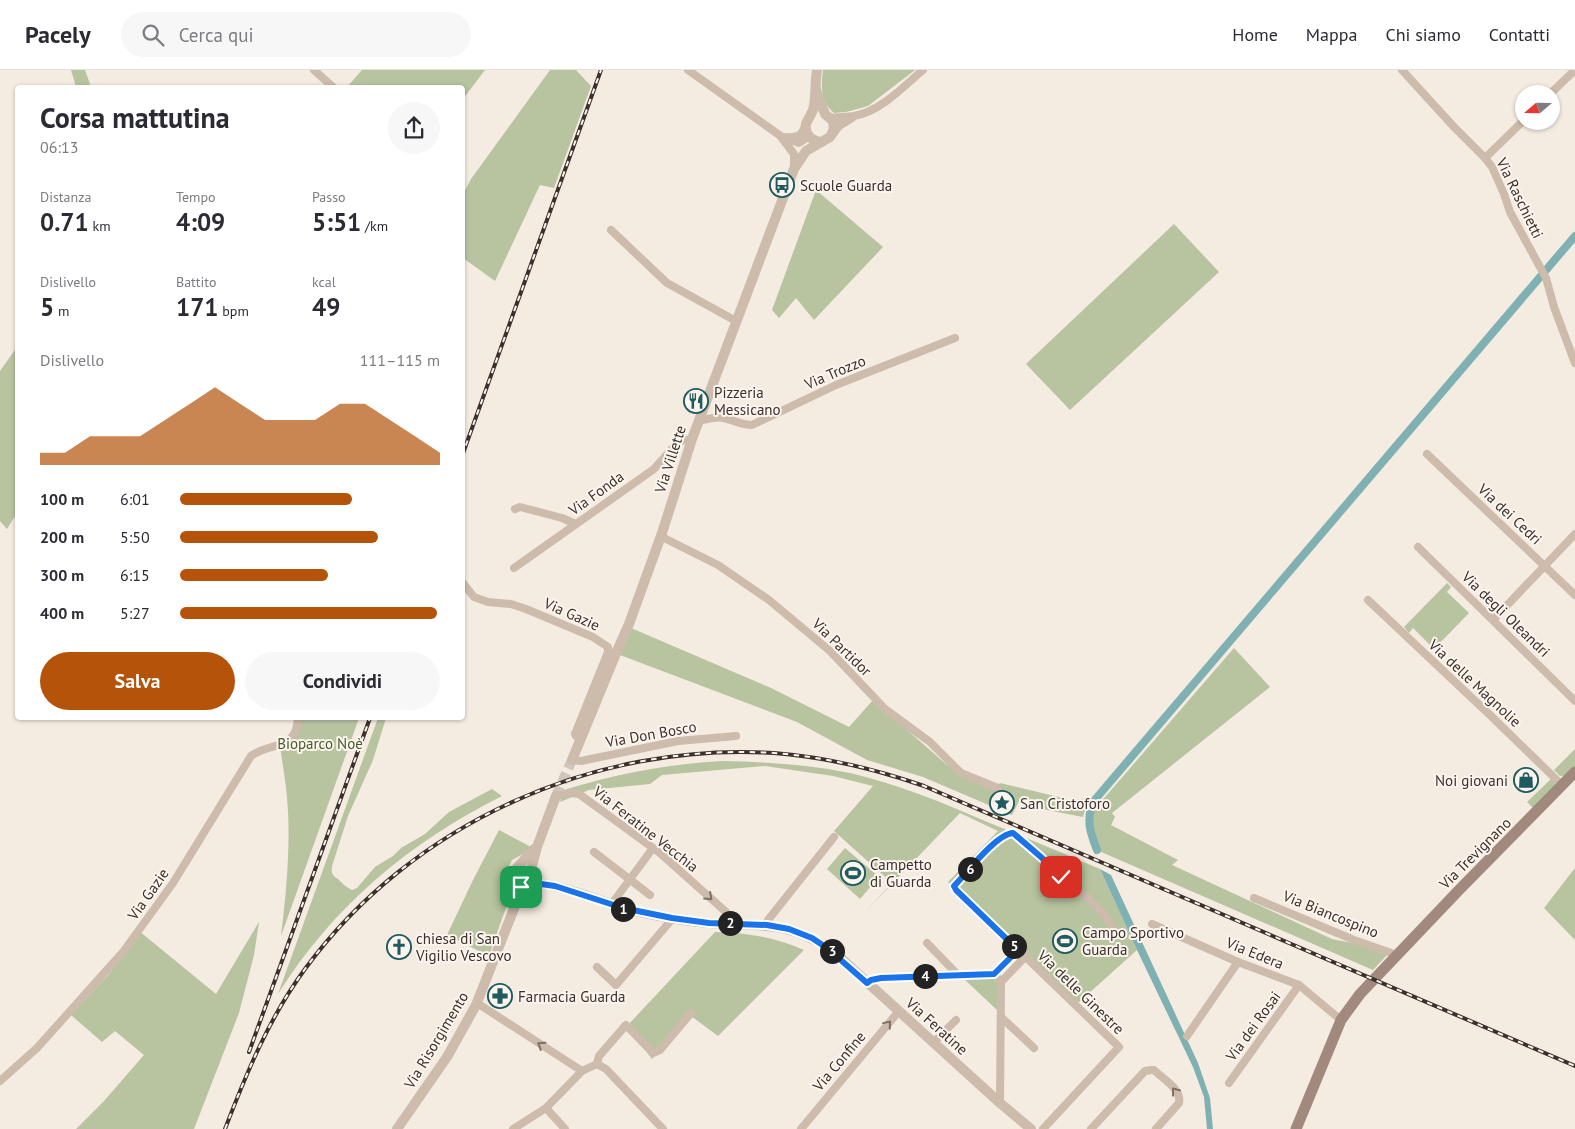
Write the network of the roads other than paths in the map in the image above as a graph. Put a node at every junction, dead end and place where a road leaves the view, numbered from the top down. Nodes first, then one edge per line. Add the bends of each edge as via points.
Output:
1 (314, 70) edge
2 (688, 70) edge
3 (817, 70) edge
4 (923, 70) edge
5 (1402, 70) edge
6 (1575, 70) edge
7 (331, 85) edge
8 (1559, 85) edge
9 (816, 90) junction
10 (828, 116) junction
11 (854, 116) junction
12 (808, 120) junction
13 (1515, 129) edge
14 (833, 134) junction
15 (781, 136) junction
16 (810, 137) junction
17 (822, 142) junction
18 (1485, 158) junction
19 (794, 168) junction
20 (611, 230) dead end
21 (736, 320) junction
22 (955, 338) dead end
23 (1575, 362) edge
24 (698, 421) junction
25 (692, 438) junction
26 (1426, 454) dead end
27 (515, 509) dead end
28 (576, 524) junction
29 (662, 533) junction
30 (1575, 534) edge
31 (1418, 547) dead end
32 (1545, 566) junction
33 (514, 568) dead end
34 (465, 586) edge
35 (1575, 595) edge
36 (1368, 600) dead end
37 (1493, 620) junction
38 (1575, 701) edge
39 (298, 720) edge
40 (736, 736) dead end
41 (581, 737) junction
42 (572, 760) joint
43 (1575, 772) edge
44 (1563, 786) junction
45 (998, 788) dead end
46 (556, 796) joint
47 (834, 837) dead end
48 (537, 847) junction
49 (594, 852) dead end
50 (650, 852) dead end
51 (520, 865) junction
52 (534, 869) junction
53 (514, 880) junction
54 (630, 880) junction
55 (532, 885) junction
56 (555, 886) junction
57 (650, 895) dead end
58 (1254, 898) dead end
59 (611, 905) junction
60 (514, 906) junction
61 (672, 918) junction
62 (732, 923) junction
63 (1152, 924) dead end
64 (767, 925) junction
65 (1113, 929) dead end
66 (927, 942) dead end
67 (1018, 950) junction
68 (1397, 955) junction
69 (1025, 957) junction
70 (1238, 962) junction
71 (597, 967) dead end
72 (994, 974) junction
73 (959, 976) junction
74 (1001, 982) junction
75 (867, 983) junction
76 (1299, 986) junction
77 (477, 1003) junction
78 (899, 1011) junction
79 (691, 1013) dead end
80 (1001, 1017) junction
81 (956, 1020) dead end
82 (1341, 1020) junction
83 (1187, 1036) dead end
84 (933, 1043) junction
85 (1034, 1048) dead end
86 (597, 1064) junction
87 (582, 1071) junction
88 (0, 1081) edge
89 (1229, 1082) dead end
90 (1000, 1103) junction
91 (546, 1108) junction
92 (662, 1128) edge
93 (397, 1129) edge
94 (513, 1129) edge
95 (565, 1129) edge
96 (801, 1129) edge
97 (1030, 1129) edge
98 (1043, 1129) edge
99 (1091, 1129) edge
100 (1156, 1129) edge
101 (1296, 1129) edge

1 - 7 street
2 - 15 street
3 - 9 street
4 - 11 street via 880,105
5 - 18 street, Via Raschietti
6 - 8 street
9 - 10 street
9 - 12 street via 814,108
10 - 11 street
10 - 12 street via 818,113
10 - 14 street via 834,125
11 - 14 street
12 - 15 street via 800,136
12 - 16 street via 806,131
13 - 18 street
14 - 17 street, Via Villette
15 - 16 street via 799,143
15 - 19 street via 794,154
16 - 17 street
16 - 19 street, Via Villette via 802,146
17 - 19 street, Via Villette via 806,151
18 - 23 street, Via Raschietti via 1546,278
19 - 21 street, Via Villette
20 - 21 street via 667,283
21 - 24 street, Via Villette
22 - 24 street, Via Trozzo via 836,385 752,425 741,425 721,417
24 - 25 street, Via Villette
25 - 28 street, Via Fonda via 679,441 654,468
25 - 29 street, Via Villette
26 - 32 street, Via dei Cedri
27 - 28 street via 520,507
28 - 33 street, Via Fonda
29 - 41 street, Via Villette via 629,624
29 - 45 street, Via Partidor via 664,538 718,565 769,600 830,651 885,709 930,742 961,773
30 - 32 street
31 - 37 street, Via degli Oleandri
32 - 35 street, Via dei Cedri
32 - 37 street
34 - 41 street, Via Gazie via 474,597 526,608 593,637 608,647 575,734
36 - 44 street, Via delle Magnolie
37 - 38 street, Via degli Oleandri
39 - 88 street, Via Gazie via 290,740 251,756 173,883 123,952 37,1048
40 - 42 street, Via Don Bosco via 678,741 581,761
41 - 42 street, Via Villette
43 - 44 main road, Via Trevignano
44 - 68 main road, Via Trevignano
46 - 48 street, Via Risorgimento
46 -> 62 street, Via Feratine Vecchia via 572,792 579,794 674,864 730,917
47 - 64 street
48 - 51 street, Via Risorgimento
48 - 52 street, Via Risorgimento
49 - 54 street
50 - 54 street
51 - 52 street via 526,864
51 - 53 street, Via Risorgimento via 514,871
52 - 55 street, Via Risorgimento via 537,877
52 - 56 street, Via Feratine
53 - 55 street via 521,887
53 - 60 street, Via Risorgimento
54 - 57 street
54 - 59 street
55 - 56 street, Via Feratine
55 - 60 street, Via Risorgimento
56 - 59 street, Via Feratine
58 - 68 street, Via Biancospino
59 - 61 street, Via Feratine
60 - 77 street, Via Risorgimento
61 - 62 street, Via Feratine
61 - 71 street via 616,985
62 - 64 street, Via Feratine
63 - 70 street, Via Edera
64 - 75 street, Via Feratine via 789,929 819,942
65 - 67 street, Via delle Ginestre via 1092,902 1013,833 1008,834 995,842 954,886
66 - 73 street
67 - 69 street, Via delle Ginestre
67 - 72 street, Via delle Ginestre
68 - 82 main road, Via Trevignano via 1366,987
69 - 74 street, Via delle Ginestre
69 - 98 street, Via delle Ginestre via 1118,1047
70 - 76 street, Via Edera
70 - 83 street
72 - 73 street
72 - 74 street
73 - 75 street via 881,978
74 - 80 street
75 - 78 street, Via Feratine
76 - 82 street, Via Edera
76 - 89 street, Via dei Rosai
87 -> 77 street
77 - 93 street, Via Risorgimento via 447,1057
78 - 84 street, Via Feratine
96 -> 78 street, Via Confine
79 - 86 street via 660,1050 653,1053 626,1026 599,1056
80 - 85 street
80 - 90 street
81 - 84 street
82 - 101 main road, Via Trevignano
84 - 90 street, Via Feratine
86 - 87 street
86 - 92 street via 606,1069
87 - 91 street
90 - 97 street, Via Feratine
91 - 94 street
91 - 95 street
100 -> 99 street via 1179,1103 1180,1095 1154,1070 1145,1072

